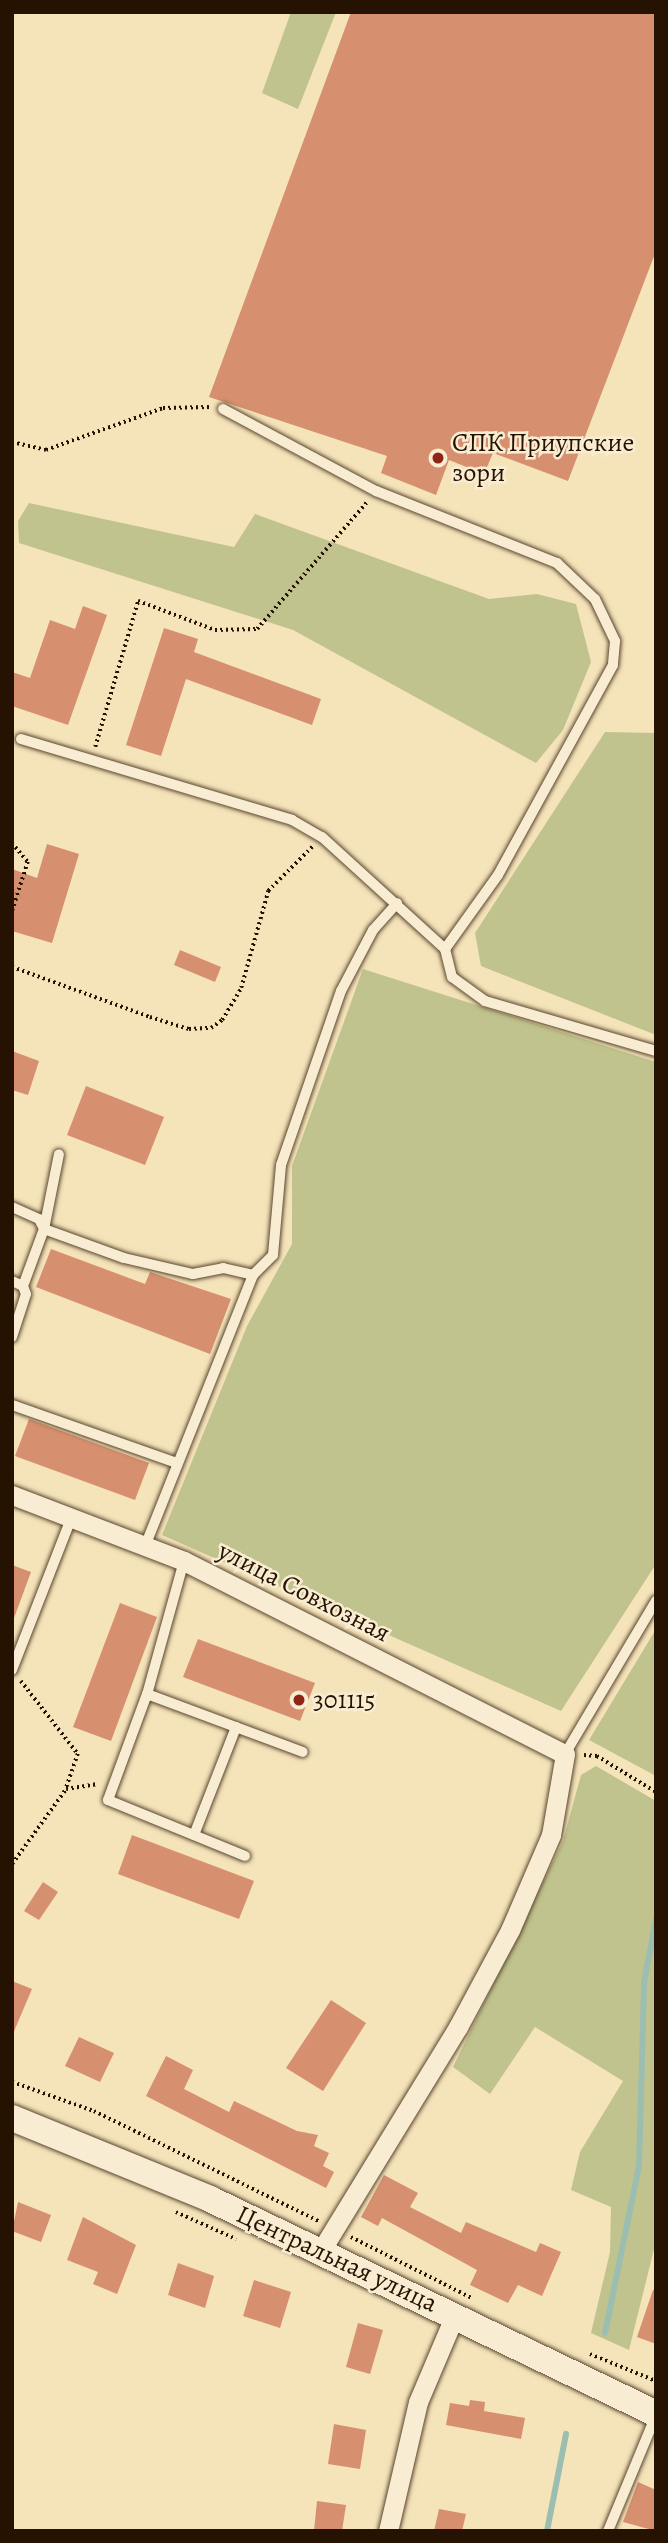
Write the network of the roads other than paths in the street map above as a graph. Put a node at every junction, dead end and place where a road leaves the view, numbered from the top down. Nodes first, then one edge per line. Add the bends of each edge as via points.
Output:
1 (223, 409) road end
2 (21, 739) dead end
3 (397, 903) junction
4 (445, 949) junction
5 (656, 1051) edge
6 (59, 1154) dead end
7 (12, 1207) edge
8 (44, 1229) junction
9 (253, 1275) junction
10 (12, 1281) edge
11 (23, 1286) junction
12 (12, 1337) edge
13 (12, 1405) edge
14 (177, 1463) junction
15 (12, 1495) edge
16 (71, 1519) junction
17 (146, 1544) junction
18 (184, 1561) junction
19 (656, 1601) edge
20 (12, 1670) edge
21 (148, 1694) junction
22 (236, 1727) junction
23 (303, 1752) dead end
24 (565, 1754) junction
25 (194, 1835) junction
26 (245, 1856) dead end
27 (12, 2118) edge
28 (320, 2252) junction
29 (455, 2315) junction
30 (656, 2415) edge
31 (388, 2531) edge
32 (608, 2531) edge

1 - 4 lane via 376,491 556,563 595,599 615,641 613,666 498,875
2 - 3 lane via 269,812 322,837
3 - 4 lane
3 - 9 lane via 373,930 341,991 280,1171 273,1255
4 - 5 lane via 452,977 485,1001
6 - 8 lane
7 - 8 lane via 38,1219
8 - 9 lane via 124,1258 193,1274 223,1268
8 - 11 lane
9 - 14 lane
10 - 11 lane
11 - 12 lane via 26,1294
13 - 14 lane
14 - 17 lane
15 - 16 street, улица Совхозная
16 - 17 street, улица Совхозная
16 - 20 lane
17 - 18 street, улица Совхозная
18 - 21 lane
18 - 24 street, улица Совхозная
19 - 24 lane
21 - 22 lane
21 - 25 lane via 108,1800
22 - 23 lane
22 - 25 lane
24 - 28 street via 551,1835 510,1930 458,2027 331,2227
25 - 26 lane
27 - 28 main road, Центральная улица via 100,2150
28 - 29 main road, Центральная улица
29 - 30 main road, Центральная улица
29 - 31 street via 418,2402
30 - 32 lane

